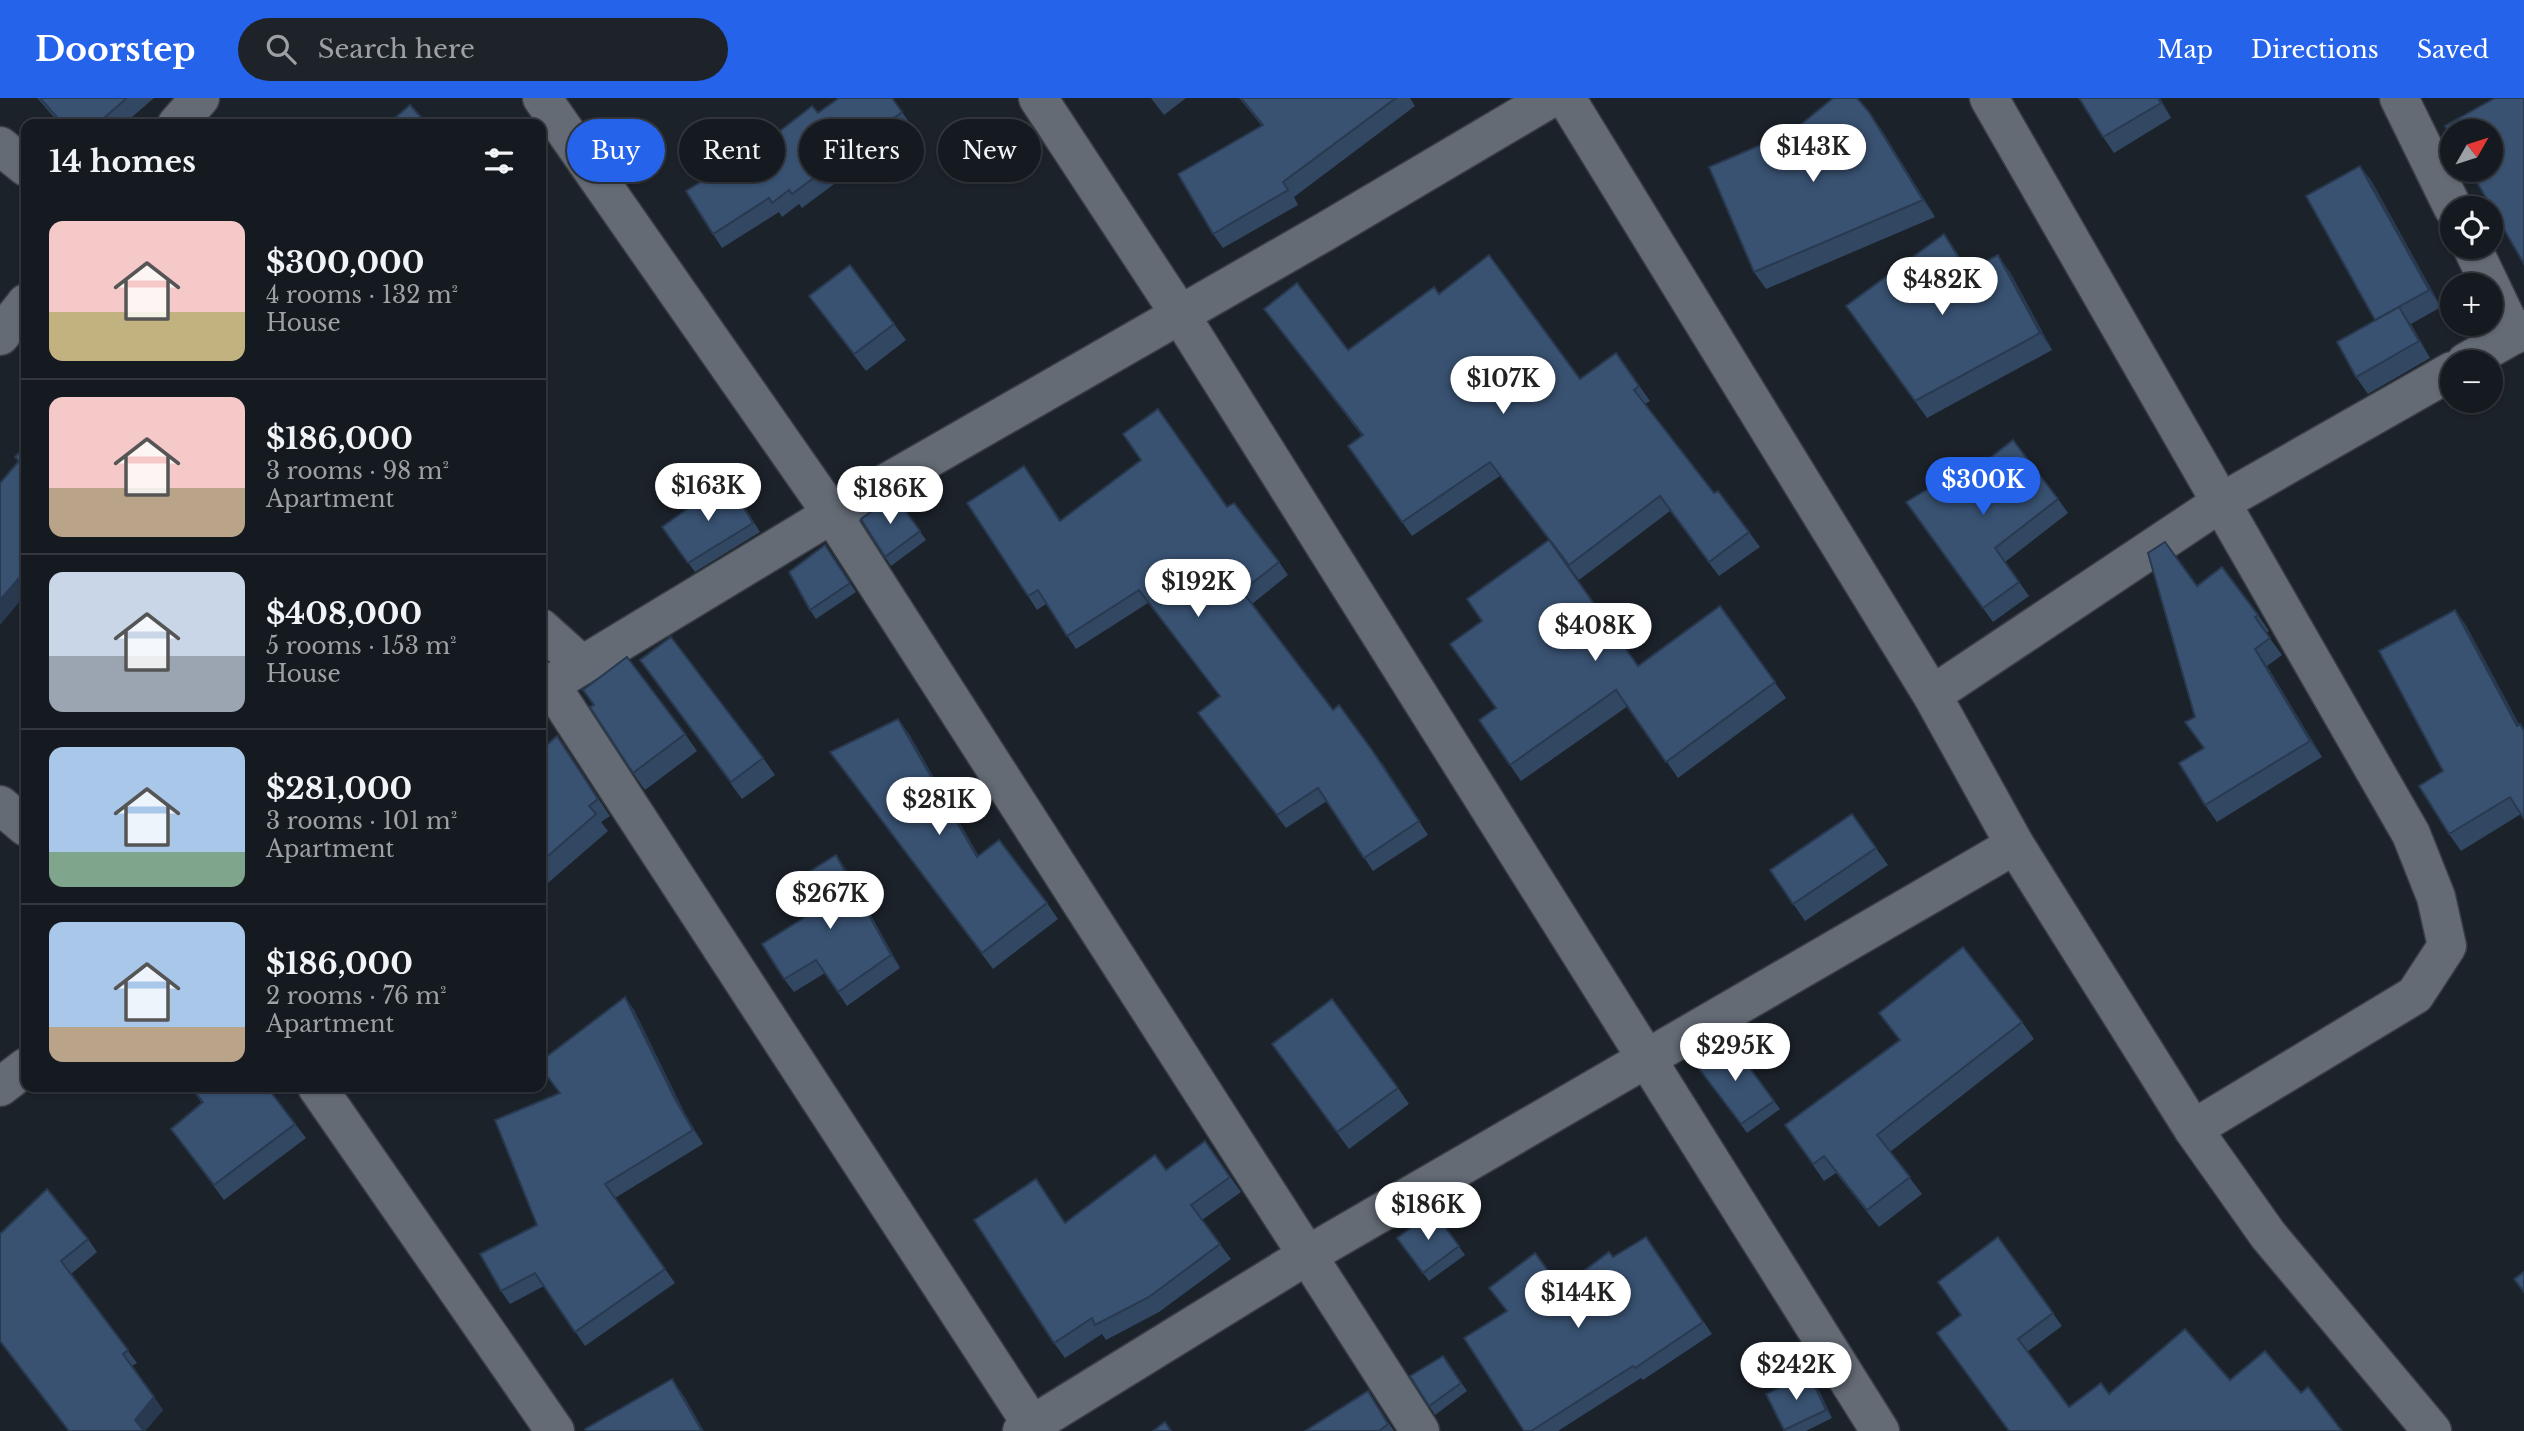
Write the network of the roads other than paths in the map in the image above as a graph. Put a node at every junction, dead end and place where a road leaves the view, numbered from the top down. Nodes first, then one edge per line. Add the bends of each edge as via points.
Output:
1 (200, 98) edge
2 (542, 98) edge
3 (1038, 98) edge
4 (1551, 98) edge
5 (1566, 98) edge
6 (1989, 98) edge
7 (2399, 98) edge
8 (181, 119) edge
9 (0, 146) edge
10 (21, 163) edge
11 (2447, 196) edge
12 (2479, 259) edge
13 (21, 309) edge
14 (1179, 313) junction
15 (2519, 332) edge
16 (0, 335) edge
17 (2487, 350) edge
18 (2440, 377) edge
19 (2220, 503) junction
20 (832, 514) junction
21 (546, 633) edge
22 (582, 665) junction
23 (546, 686) edge
24 (546, 689) edge
25 (1932, 695) junction
26 (0, 805) edge
27 (21, 823) edge
28 (2015, 845) junction
29 (1646, 1058) junction
30 (21, 1071) edge
31 (0, 1087) edge
32 (320, 1092) edge
33 (2193, 1129) junction
34 (1306, 1256) junction
35 (1030, 1429) edge
36 (555, 1431) edge
37 (1420, 1431) edge
38 (1880, 1431) edge
39 (2432, 1431) edge

1 - 8 street
2 - 20 street
3 - 14 street
4 - 14 street
5 - 25 street
6 - 19 street
7 - 11 street
9 - 10 street
12 - 15 street
13 - 16 street
14 - 20 street
14 - 29 street
15 - 17 street
18 - 19 street
19 - 25 street
19 - 33 street via 2411,834 2436,897 2447,946 2414,995
20 - 22 street
20 - 34 street
21 - 22 street
22 - 23 street
24 - 35 street
25 - 28 street
26 - 27 street
28 - 29 street
28 - 33 street
29 - 34 street
29 - 38 street
30 - 31 street
32 - 36 street
33 - 39 street via 2269,1235
34 - 35 street
34 - 37 street

